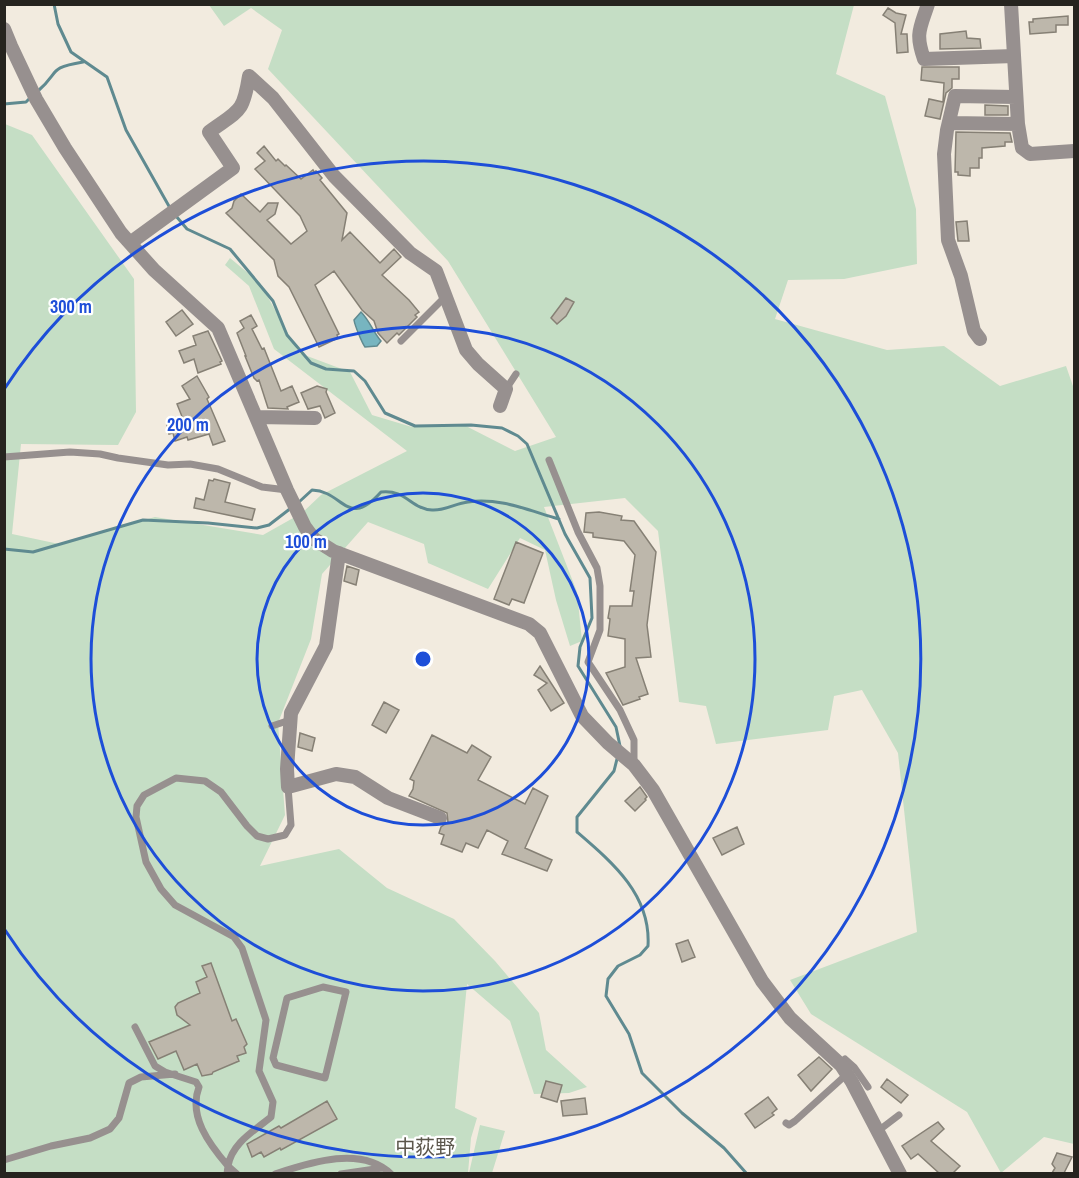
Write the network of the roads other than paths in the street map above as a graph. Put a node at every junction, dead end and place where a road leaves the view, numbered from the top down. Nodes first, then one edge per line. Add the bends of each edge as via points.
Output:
1 (928, 4) edge
2 (1011, 4) edge
3 (4, 29) edge
4 (1014, 56) junction
5 (1016, 97) junction
6 (950, 123) junction
7 (1018, 124) junction
8 (1074, 151) edge
9 (130, 243) junction
10 (445, 297) junction
11 (980, 339) dead end
12 (401, 341) dead end
13 (516, 374) dead end
14 (503, 394) joint
15 (256, 417) junction
16 (315, 418) dead end
17 (4, 457) edge
18 (549, 460) dead end
19 (288, 492) junction
20 (339, 554) junction
21 (290, 720) junction
22 (272, 726) dead end
23 (629, 761) junction
24 (288, 787) junction
25 (440, 818) dead end
26 (135, 1027) dead end
27 (264, 1035) junction
28 (277, 1037) junction
29 (844, 1069) junction
30 (175, 1074) junction
31 (868, 1087) dead end
32 (899, 1115) dead end
33 (786, 1123) dead end
34 (875, 1132) junction
35 (4, 1160) edge
36 (385, 1167) junction
37 (228, 1169) edge
38 (237, 1173) edge
39 (275, 1173) edge
40 (341, 1173) edge
41 (391, 1173) edge
42 (900, 1173) edge

1 - 4 street via 918,32 924,59
2 - 4 street
3 - 9 street via 36,99
4 - 5 street
5 - 6 street via 953,96
5 - 7 street
6 - 7 street
6 - 11 street via 944,154 948,240 974,331
7 - 8 street via 1022,148 1030,154
9 - 10 street via 233,168 209,132 240,110 249,76 273,98 334,176 410,254 435,271
9 - 15 street via 218,328
10 - 12 lane
10 - 14 street via 466,359
13 - 14 lane
15 - 16 street
15 - 19 street
17 - 19 lane via 70,452 168,465 190,464
18 - 23 lane via 597,568 600,630 588,662 620,710 634,740
19 - 20 street via 314,539
20 - 21 street via 326,646
20 - 23 street via 529,624 540,633 582,716
21 - 22 lane
21 - 24 street
23 - 29 street via 653,790 762,981 790,1018
24 - 25 street via 336,774 355,777 388,798
24 - 27 lane via 291,825 285,835 268,839 257,836 221,792 205,781 176,778 144,795 137,806 146,862 161,889 175,905 234,937 242,948 266,1020
26 - 30 lane via 154,1066
27 - 28 lane
27 - 37 lane via 259,1071 273,1102 271,1118 230,1153
28 - 28 lane via 287,998 323,987 346,992 325,1078 276,1065 273,1058
29 - 31 lane via 845,1059
29 - 33 lane via 795,1121
29 - 34 street
30 - 35 lane via 141,1077 129,1083 119,1118 110,1129 90,1138
30 - 37 lane via 199,1087 194,1099 200,1123
32 - 34 lane
34 - 42 street
36 - 39 lane via 364,1159 317,1161
36 - 40 lane
36 - 41 lane
37 - 38 lane

